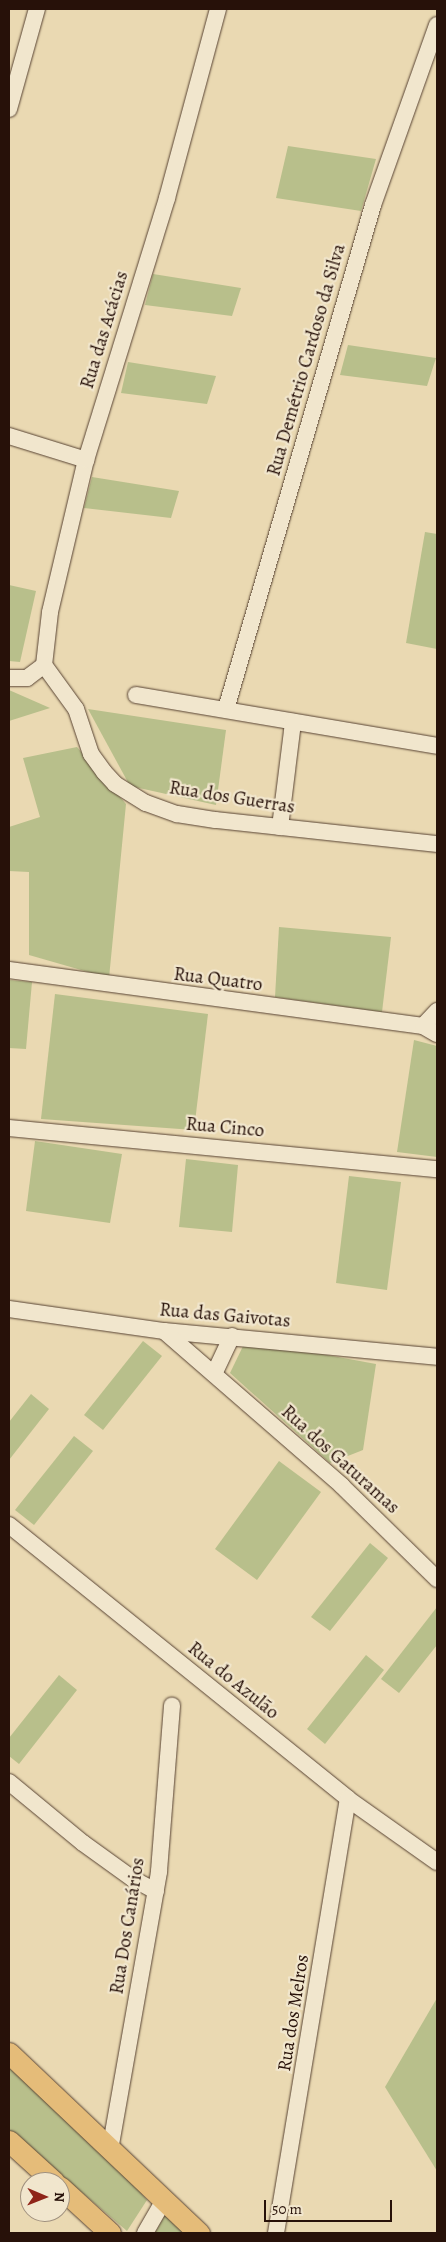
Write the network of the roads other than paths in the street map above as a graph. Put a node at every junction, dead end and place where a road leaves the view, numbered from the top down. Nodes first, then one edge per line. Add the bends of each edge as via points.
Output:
1 (37, 9) edge
2 (218, 9) edge
3 (437, 25) edge
4 (9, 109) edge
5 (9, 436) edge
6 (86, 460) junction
7 (44, 665) junction
8 (9, 678) edge
9 (136, 695) dead end
10 (226, 710) junction
11 (293, 722) junction
12 (437, 746) edge
13 (280, 827) junction
14 (437, 844) edge
15 (9, 970) edge
16 (437, 1011) edge
17 (430, 1030) edge
18 (9, 1128) edge
19 (437, 1169) edge
20 (9, 1309) edge
21 (164, 1331) junction
22 (232, 1336) junction
23 (437, 1357) edge
24 (214, 1374) junction
25 (9, 1525) edge
26 (437, 1579) edge
27 (172, 1706) dead end
28 (9, 1782) edge
29 (348, 1799) junction
30 (437, 1862) edge
31 (156, 1891) junction
32 (9, 2053) edge
33 (9, 2141) edge
34 (110, 2150) junction
35 (43, 2172) edge
36 (70, 2196) edge
37 (163, 2202) junction
38 (110, 2233) edge
39 (145, 2233) edge
40 (199, 2233) edge
41 (276, 2233) edge

1 - 4 street
2 - 6 street, Rua das Acácias via 168,198
3 - 10 street, Rua Demétrio Cardoso da Silva via 373,205
5 - 6 street
6 - 7 street, Rua das Acácias via 53,594
7 - 8 street via 27,678
7 - 13 street, Rua dos Guerras via 76,709 91,754 122,789 146,803 177,814
9 - 10 street
10 - 11 street
11 - 12 street
11 - 13 street
13 - 14 street, Rua dos Guerras
15 - 17 street, Rua Quatro
16 - 17 street, Rua Quatro
18 - 19 street, Rua Cinco
20 - 21 street, Rua das Gaivotas
21 - 22 street, Rua das Gaivotas
21 - 24 street, Rua dos Gaturamas
22 - 23 street, Rua das Gaivotas
22 - 24 street
24 - 26 street, Rua dos Gaturamas via 342,1486
25 - 29 street, Rua do Azulão
27 - 31 street, Rua Dos Canários
28 - 31 street via 83,1843 133,1879
29 - 30 street, Rua do Azulão
29 - 41 street, Rua dos Melros
31 - 34 street, Rua Dos Canários
32 - 34 main road
33 - 35 main road
34 - 37 main road
36 - 38 main road
37 - 39 street
37 - 40 main road

